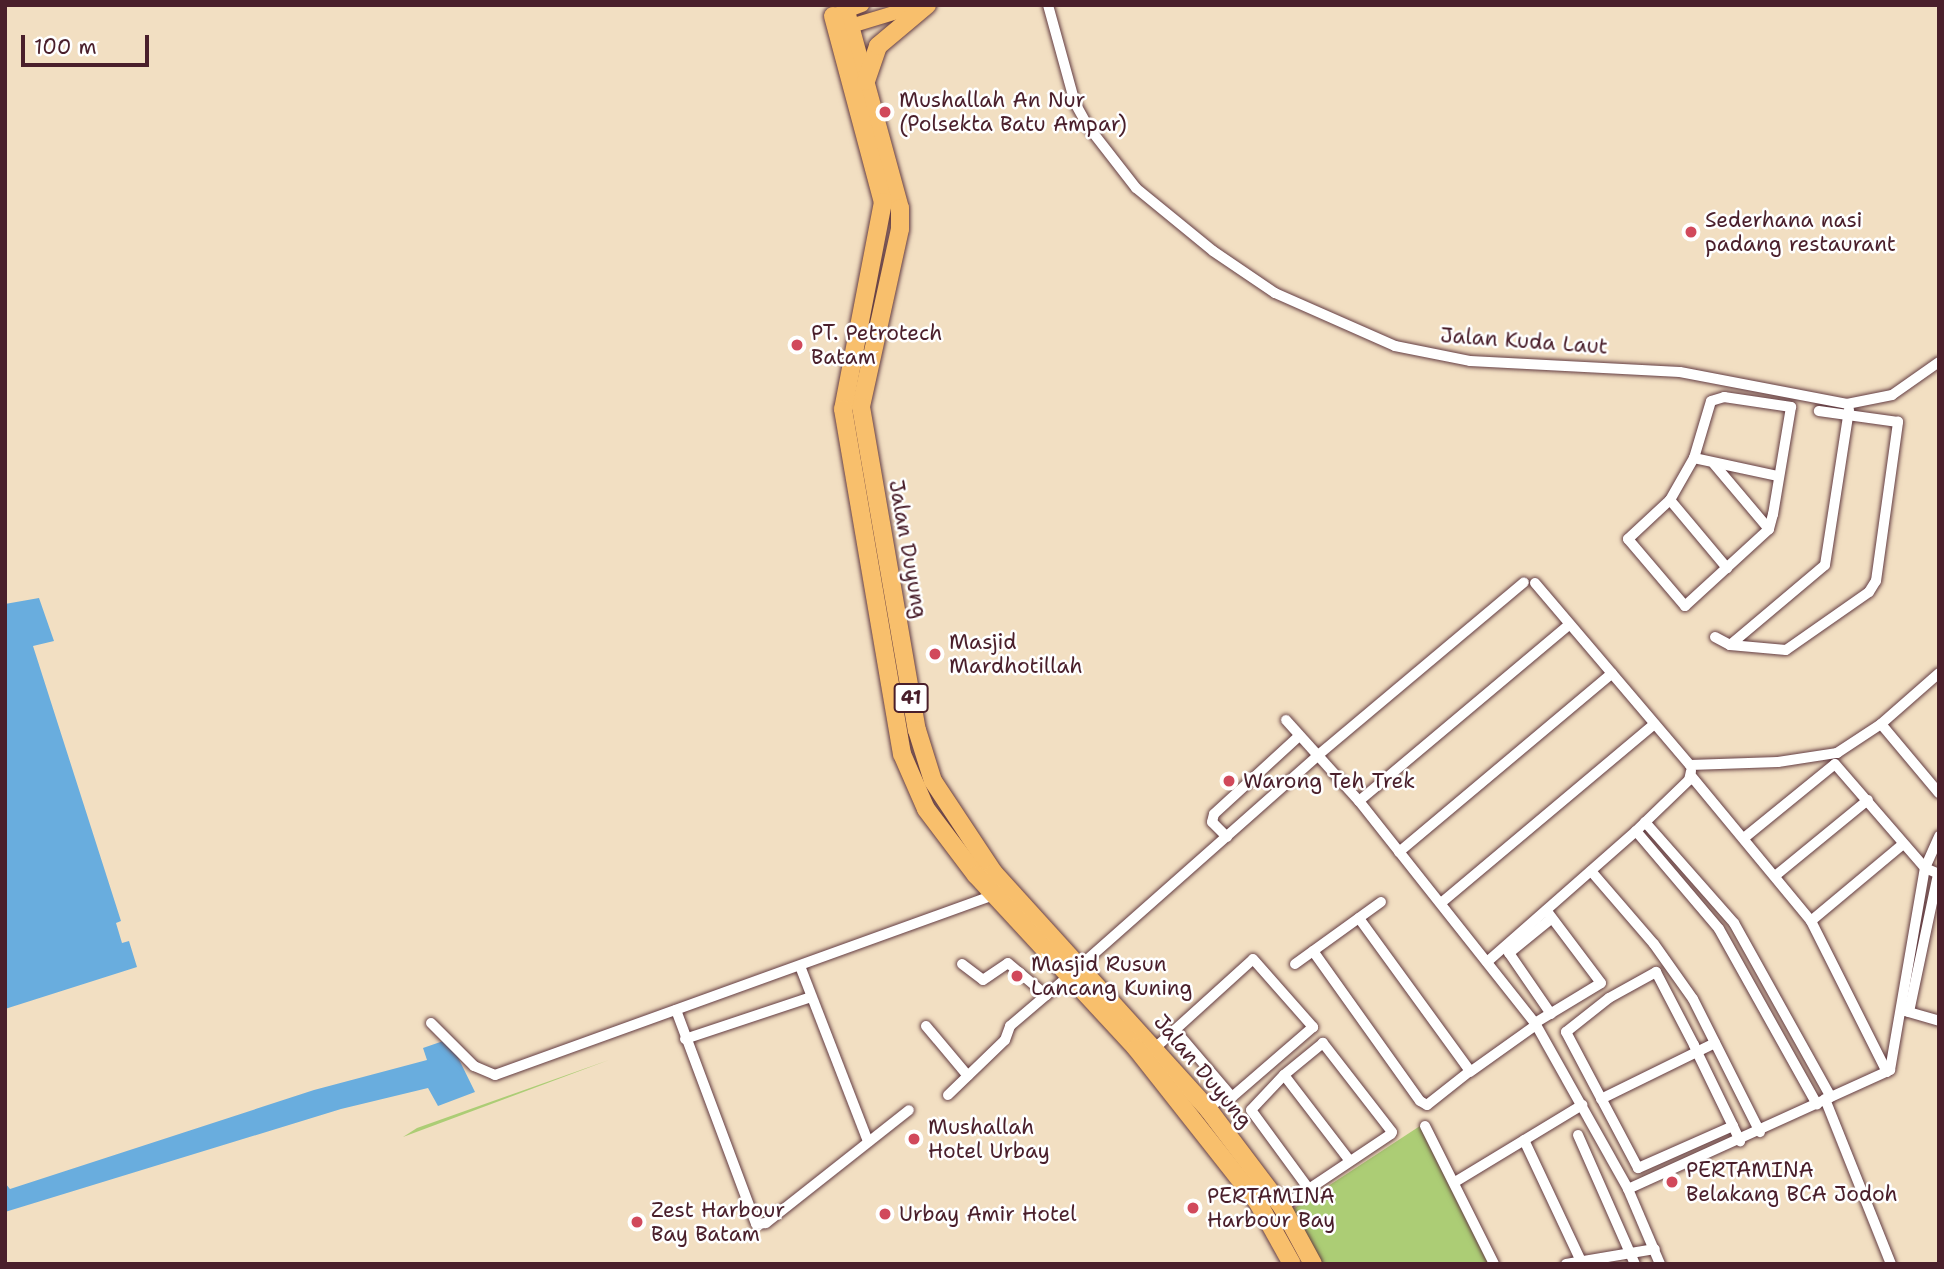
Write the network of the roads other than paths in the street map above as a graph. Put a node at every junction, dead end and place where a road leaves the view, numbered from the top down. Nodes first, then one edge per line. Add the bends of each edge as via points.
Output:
1 (920, 5) edge
2 (927, 5) edge
3 (1048, 5) edge
4 (846, 18) edge
5 (866, 84) junction
6 (1939, 362) edge
7 (1713, 378) junction
8 (1711, 401) junction
9 (1849, 410) junction
10 (1819, 411) dead end
11 (1695, 458) junction
12 (1714, 464) junction
13 (1777, 476) junction
14 (1670, 500) junction
15 (1769, 529) junction
16 (1727, 568) junction
17 (1569, 625) junction
18 (1715, 637) dead end
19 (1730, 645) junction
20 (905, 662) junction
21 (884, 666) junction
22 (1612, 673) junction
23 (1939, 673) edge
24 (1930, 681) junction
25 (1939, 692) edge
26 (1286, 720) dead end
27 (1654, 724) junction
28 (1881, 724) junction
29 (1299, 736) junction
30 (1317, 756) junction
31 (1690, 765) junction
32 (1692, 777) junction
33 (1939, 793) edge
34 (1868, 800) junction
35 (1360, 802) junction
36 (1645, 822) junction
37 (1636, 831) junction
38 (1939, 836) edge
39 (1227, 837) junction
40 (1744, 838) junction
41 (1903, 844) junction
42 (1399, 852) junction
43 (1925, 868) junction
44 (1591, 872) junction
45 (1938, 874) edge
46 (1775, 876) junction
47 (994, 895) junction
48 (1381, 902) dead end
49 (1441, 903) junction
50 (1549, 914) junction
51 (1359, 918) junction
52 (1811, 921) junction
53 (1313, 951) junction
54 (1487, 962) junction
55 (962, 964) dead end
56 (1295, 964) dead end
57 (800, 966) junction
58 (1075, 971) junction
59 (1046, 995) junction
60 (811, 998) junction
61 (676, 1010) junction
62 (1906, 1011) junction
63 (1551, 1014) junction
64 (1939, 1021) edge
65 (431, 1023) dead end
66 (1535, 1024) junction
67 (926, 1026) dead end
68 (1175, 1030) junction
69 (685, 1039) junction
70 (1715, 1043) junction
71 (1155, 1048) junction
72 (1697, 1052) junction
73 (1470, 1072) junction
74 (1887, 1072) junction
75 (1284, 1074) junction
76 (968, 1076) junction
77 (1227, 1093) junction
78 (948, 1095) dead end
79 (1601, 1099) junction
80 (1824, 1100) junction
81 (1582, 1105) junction
82 (1198, 1107) junction
83 (909, 1110) dead end
84 (1425, 1126) dead end
85 (1733, 1126) junction
86 (1760, 1132) junction
87 (1578, 1136) dead end
88 (1707, 1138) junction
89 (1524, 1140) junction
90 (868, 1141) junction
91 (1740, 1141) junction
92 (1712, 1153) junction
93 (1350, 1161) junction
94 (1455, 1182) junction
95 (1308, 1188) junction
96 (1628, 1189) junction
97 (1282, 1207) junction
98 (1655, 1249) junction
99 (1633, 1259) edge
100 (1581, 1261) junction
101 (1292, 1264) edge
102 (1313, 1264) edge
103 (1494, 1264) edge
104 (1566, 1264) edge
105 (1660, 1264) edge
106 (1891, 1264) edge

1 - 4 main road
2 - 5 highway via 878,46
3 - 7 street, Jalan Kuda Laut via 1072,95 1116,164 1178,224 1280,296 1395,346 1427,354 1470,361 1630,367
4 - 5 highway, Jalan Duyung / 41
4 - 21 highway, Jalan Duyung / 41 via 883,202 843,409
5 - 20 highway, Jalan Duyung / 41 via 901,218 861,407
6 - 9 street, Jalan Kuda Laut via 1892,395
7 - 8 street
7 - 9 street, Jalan Kuda Laut
8 - 11 street
8 - 13 street via 1724,397 1791,407
9 - 10 street
9 - 19 street via 1825,565
9 - 19 street via 1894,420 1899,427 1875,581 1869,592 1796,646 1778,650
11 - 12 street
11 - 14 street
12 - 13 street
12 - 15 street
13 - 15 street
14 - 16 street
14 - 16 street via 1629,537 1629,544 1685,606
15 - 16 street
17 - 22 street
17 - 30 street via 1529,583
17 - 35 street
18 - 19 street
20 - 21 highway
20 - 58 highway, Jalan Duyung / 41 via 917,730 942,799
21 - 47 highway, Jalan Duyung / 41 via 902,754 919,797
22 - 27 street
22 - 42 street
23 - 24 street
24 - 25 street
24 - 28 street
26 - 29 street
27 - 31 street
27 - 49 street
28 - 31 street via 1828,755
28 - 33 street
29 - 30 street
29 - 39 street via 1212,818
30 - 35 street
30 - 39 street
31 - 32 street
32 - 36 street
32 - 40 street
34 - 40 street via 1835,764
34 - 41 street
34 - 46 street
35 - 42 street
36 - 37 street
36 - 80 street via 1734,923
37 - 44 street
37 - 80 street via 1719,929
38 - 43 street
39 - 58 street
40 - 46 street
41 - 43 street
41 - 52 street
42 - 49 street
43 - 45 street
43 - 62 street
44 - 50 street
44 - 70 street via 1668,962
45 - 62 street
46 - 52 street
47 - 57 street
47 - 58 highway, Jalan Duyung / 41
48 - 51 street
49 - 54 street
50 - 54 street
50 - 63 street via 1509,953
50 - 63 street via 1601,983
51 - 53 street
51 - 73 street
52 - 74 street
53 - 56 street
53 - 73 street via 1424,1105
54 - 66 street
55 - 59 street via 983,980 1008,963
57 - 60 street
57 - 61 street
58 - 59 street
58 - 71 highway, Jalan Duyung / 41
58 - 82 highway, Jalan Duyung / 41
59 - 76 street via 1008,1028 1005,1040
60 - 69 street
60 - 90 street
61 - 65 street via 495,1075 474,1066
61 - 69 street
62 - 64 street
62 - 74 street
63 - 66 street
66 - 73 street
66 - 81 street
67 - 76 street
68 - 71 street
68 - 77 street
68 - 77 street via 1253,959 1310,1021 1310,1033 1236,1096
69 - 90 street via 756,1224 766,1223
70 - 72 street
70 - 86 street
71 - 82 highway, Jalan Duyung / 41
72 - 79 street
72 - 79 street via 1656,972 1609,998 1566,1032
72 - 85 street
74 - 80 street
75 - 93 street
75 - 93 street via 1325,1044 1391,1127 1391,1135
75 - 95 street via 1251,1110
76 - 78 street
77 - 82 street
79 - 88 street via 1638,1168
80 - 86 street
80 - 106 street
81 - 89 street
81 - 96 street
82 - 97 highway, Jalan Duyung / 41
82 - 101 highway, Jalan Duyung / 41
83 - 90 street
84 - 94 street
85 - 88 street
85 - 91 street
86 - 91 street
87 - 99 street
88 - 92 street
89 - 94 street
89 - 100 street
91 - 92 street
92 - 96 street
93 - 95 street
94 - 103 street
95 - 97 street
96 - 98 street
97 - 102 highway, Jalan Duyung / 41
98 - 99 street
98 - 105 street
99 - 100 street
100 - 104 street

